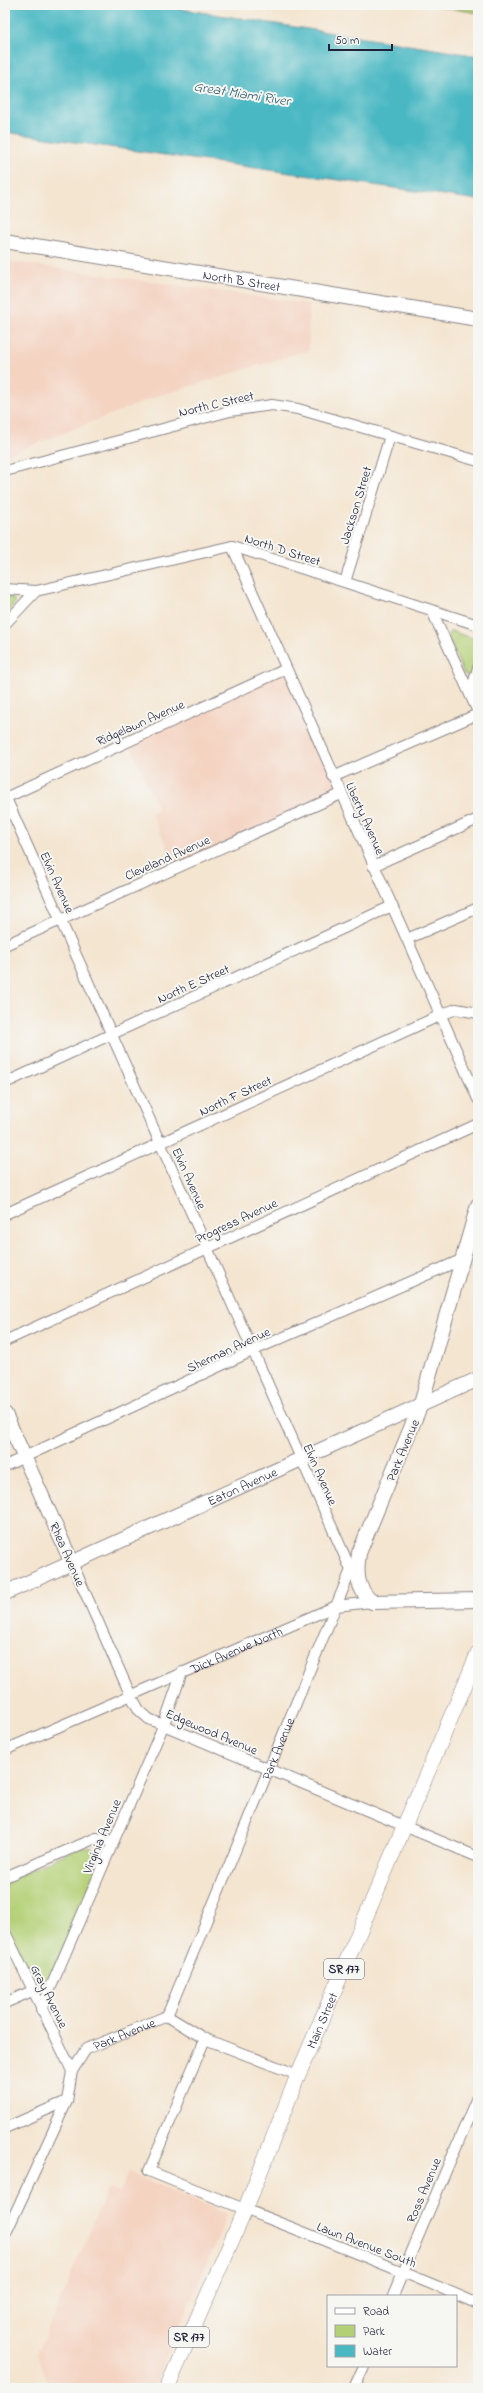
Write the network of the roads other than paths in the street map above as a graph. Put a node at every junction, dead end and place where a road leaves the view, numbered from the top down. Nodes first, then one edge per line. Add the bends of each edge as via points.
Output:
1 (5, 241) edge
2 (478, 319) edge
3 (390, 436) junction
4 (478, 461) edge
5 (5, 471) edge
6 (232, 546) junction
7 (345, 582) junction
8 (5, 589) edge
9 (36, 591) junction
10 (432, 611) junction
11 (5, 624) edge
12 (478, 625) edge
13 (478, 668) edge
14 (286, 669) junction
15 (470, 694) junction
16 (478, 713) edge
17 (333, 777) junction
18 (341, 794) junction
19 (5, 797) edge
20 (478, 819) edge
21 (373, 866) junction
22 (392, 906) junction
23 (478, 908) edge
24 (61, 919) junction
25 (407, 939) junction
26 (5, 945) edge
27 (478, 1013) edge
28 (441, 1015) junction
29 (112, 1034) junction
30 (5, 1083) edge
31 (478, 1099) edge
32 (478, 1124) edge
33 (160, 1144) junction
34 (478, 1205) edge
35 (5, 1214) edge
36 (207, 1248) junction
37 (463, 1259) junction
38 (5, 1341) edge
39 (252, 1351) junction
40 (478, 1379) edge
41 (421, 1404) junction
42 (5, 1414) edge
43 (25, 1458) junction
44 (300, 1459) junction
45 (5, 1466) edge
46 (359, 1553) junction
47 (72, 1563) junction
48 (351, 1570) junction
49 (5, 1593) edge
50 (478, 1600) edge
51 (372, 1602) junction
52 (336, 1606) junction
53 (478, 1654) edge
54 (182, 1672) junction
55 (130, 1694) junction
56 (164, 1724) junction
57 (5, 1750) edge
58 (269, 1769) junction
59 (405, 1826) junction
60 (112, 1841) junction
61 (478, 1857) edge
62 (5, 1877) edge
63 (5, 1932) edge
64 (32, 1991) junction
65 (5, 2003) edge
66 (41, 2010) junction
67 (167, 2016) junction
68 (205, 2039) junction
69 (72, 2071) junction
70 (298, 2075) junction
71 (478, 2095) edge
72 (67, 2101) junction
73 (5, 2128) edge
74 (245, 2210) junction
75 (5, 2235) edge
76 (403, 2271) junction
77 (393, 2295) edge
78 (478, 2304) edge
79 (364, 2367) edge
80 (166, 2388) edge
81 (354, 2388) edge

1 - 2 main road, North B Street
3 - 4 street, North C Street
3 - 5 street, North C Street via 284,405 253,406
3 - 7 street, Jackson Street
6 - 7 street, North D Street
6 - 9 street, North D Street
6 - 14 street, Liberty Avenue
7 - 10 street, North D Street
8 - 9 street, North D Street
9 - 11 street
10 - 12 street, North D Street
10 - 15 street
13 - 15 street
14 - 17 street, Liberty Avenue
14 - 19 street, Ridgelawn Avenue
15 - 16 street
16 - 17 street
17 - 18 street, Liberty Avenue
18 - 21 street, Liberty Avenue
18 - 24 street, Cleveland Avenue
19 - 24 street, Elvin Avenue
20 - 21 street
21 - 22 street, Liberty Avenue
22 - 25 street, Liberty Avenue
22 - 29 street, North E Street
23 - 25 street
24 - 26 street, Cleveland Avenue
24 - 29 street, Elvin Avenue
25 - 28 street, Liberty Avenue
27 - 28 street, North F Street via 456,1010
28 - 31 street, Liberty Avenue
28 - 33 street, North F Street
29 - 30 street, North E Street
29 - 33 street, Elvin Avenue
32 - 36 street, Progress Avenue
33 - 35 street, North F Street
33 - 36 street, Elvin Avenue
34 - 37 main road, Park Avenue
36 - 38 street, Progress Avenue
36 - 39 street, Elvin Avenue
37 - 39 street, Sherman Avenue
37 - 41 main road, Park Avenue
39 - 43 street, Sherman Avenue
39 - 44 street, Elvin Avenue
40 - 41 main road, Eaton Avenue
41 - 44 main road, Eaton Avenue
41 - 46 main road, Park Avenue
42 - 43 main road, Rhea Avenue
43 - 45 street, Sherman Avenue
43 - 47 main road, Rhea Avenue
44 - 47 main road, Eaton Avenue
44 - 48 street, Elvin Avenue
46 - 48 street, Park Avenue
46 - 51 main road via 356,1571 358,1582 363,1594
47 - 49 main road, Eaton Avenue
47 - 55 street, Rhea Avenue
48 - 52 street, Park Avenue
50 - 51 main road, Dick Avenue North
51 - 52 street, Dick Avenue North
52 - 54 street, Dick Avenue North
52 - 58 street, Park Avenue
53 - 59 main road, Main Street / SR 177
54 - 55 street, Dick Avenue North
54 - 56 street, Virginia Avenue
55 - 56 street, Edgewood Avenue via 139,1710 149,1719
55 - 57 street, Dick Avenue North
56 - 58 street, Edgewood Avenue
56 - 60 street, Virginia Avenue
58 - 59 street, Edgewood Avenue
58 - 67 street, Park Avenue
59 - 61 street, Edgewood Avenue
59 - 70 main road, Main Street / SR 177
60 - 62 street via 96,1838
60 - 66 street, Virginia Avenue
63 - 64 street, Gray Avenue
64 - 65 street
64 - 66 street, Gray Avenue
66 - 69 street, Gray Avenue
67 - 68 street
67 - 69 street, Park Avenue via 86,2049
68 - 70 street
68 - 74 street, Lawn Avenue South via 149,2171
69 - 72 street, Park Avenue
70 - 74 main road, Main Street / SR 177
71 - 76 street, Ross Avenue
72 - 73 street
72 - 75 street, Park Avenue
74 - 76 street, Lawn Avenue South
74 - 80 main road, Main Street / SR 177
76 - 77 street, Ross Avenue
76 - 78 street, Lawn Avenue South
79 - 81 street

